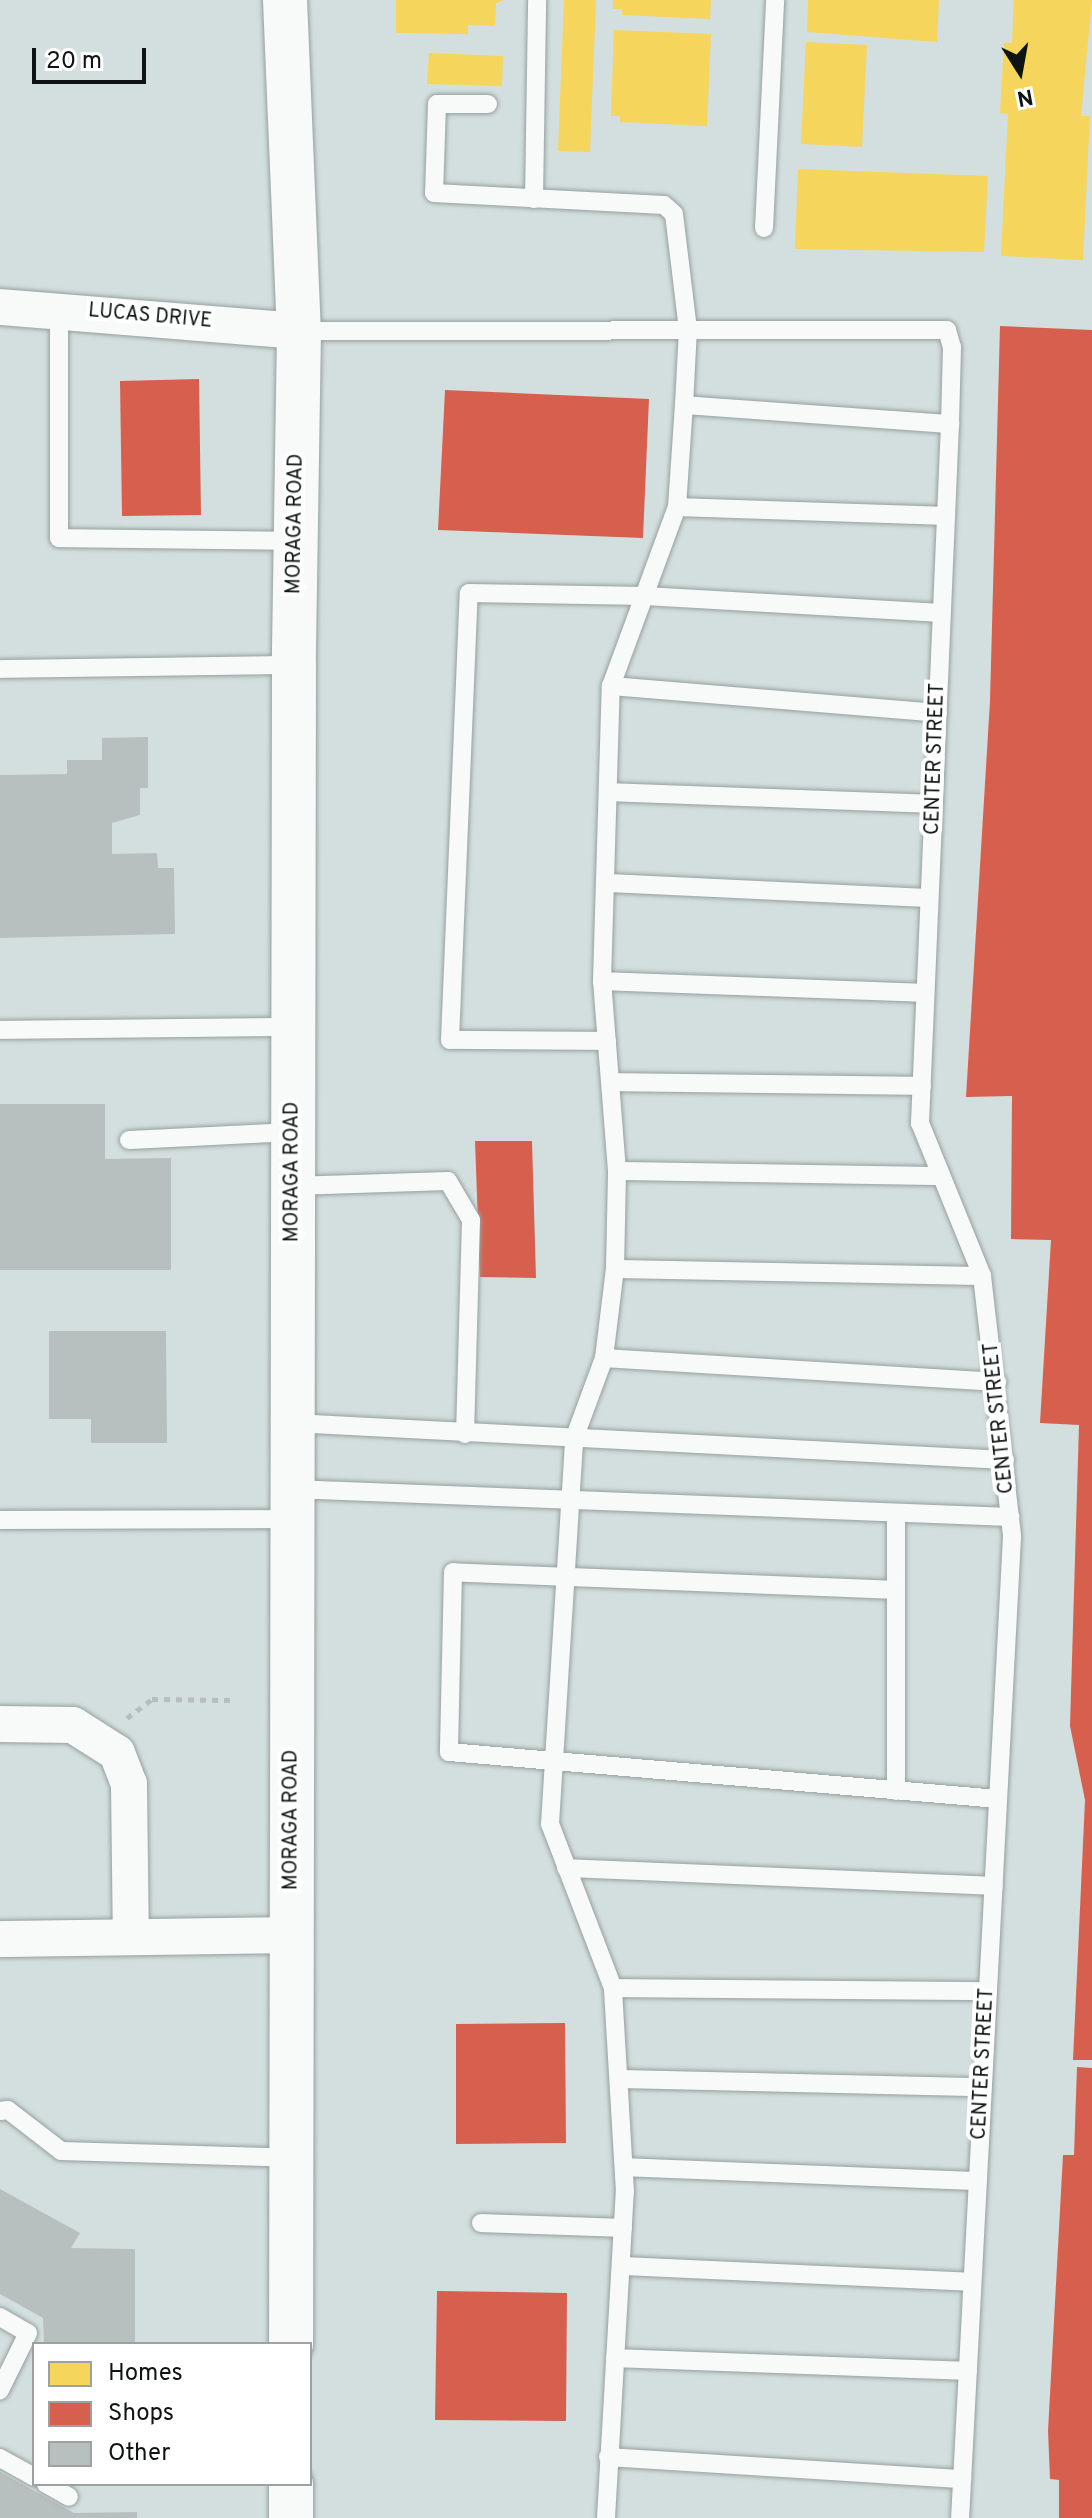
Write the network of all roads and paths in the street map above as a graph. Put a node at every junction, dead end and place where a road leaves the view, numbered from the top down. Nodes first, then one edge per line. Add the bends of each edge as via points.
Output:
1 (285, 0) edge
2 (537, 0) edge
3 (775, 0) edge
4 (488, 104) dead end
5 (534, 199) junction
6 (764, 228) dead end
7 (0, 307) edge
8 (59, 308) junction
9 (688, 329) junction
10 (299, 331) junction
11 (684, 405) junction
12 (950, 424) junction
13 (677, 507) junction
14 (946, 516) junction
15 (295, 541) junction
16 (645, 596) junction
17 (942, 613) junction
18 (294, 665) junction
19 (0, 669) edge
20 (611, 686) junction
21 (938, 713) junction
22 (608, 792) junction
23 (934, 804) junction
24 (607, 883) junction
25 (929, 898) junction
26 (602, 981) junction
27 (925, 993) junction
28 (293, 1027) junction
29 (0, 1030) edge
30 (607, 1041) junction
31 (612, 1082) junction
32 (922, 1086) junction
33 (293, 1132) junction
34 (129, 1140) dead end
35 (617, 1171) junction
36 (941, 1176) junction
37 (292, 1186) junction
38 (615, 1269) junction
39 (982, 1276) junction
40 (604, 1358) junction
41 (997, 1382) junction
42 (293, 1423) junction
43 (465, 1434) junction
44 (574, 1439) junction
45 (1005, 1460) junction
46 (567, 1501) junction
47 (293, 1504) junction
48 (896, 1513) junction
49 (1010, 1517) junction
50 (0, 1520) edge
51 (566, 1576) junction
52 (895, 1590) junction
53 (231, 1700) dead end
54 (0, 1724) edge
55 (98, 1741) junction
56 (553, 1762) junction
57 (896, 1791) junction
58 (998, 1799) junction
59 (566, 1868) junction
60 (994, 1886) junction
61 (293, 1935) junction
62 (131, 1937) junction
63 (0, 1939) edge
64 (613, 1988) junction
65 (988, 1991) junction
66 (619, 2079) junction
67 (983, 2087) junction
68 (0, 2111) edge
69 (291, 2158) junction
70 (624, 2167) junction
71 (978, 2181) junction
72 (481, 2223) dead end
73 (623, 2228) junction
74 (621, 2266) junction
75 (972, 2282) junction
76 (0, 2317) edge
77 (291, 2342) edge
78 (615, 2358) junction
79 (968, 2371) junction
80 (0, 2390) edge
81 (608, 2457) junction
82 (0, 2458) edge
83 (32, 2476) edge
84 (962, 2479) junction
85 (50, 2486) edge
86 (291, 2486) edge
87 (69, 2497) dead end
88 (291, 2518) edge
89 (606, 2518) edge
90 (960, 2518) edge

1 - 10 main road, MORAGA ROAD
2 - 5 lane
3 - 6 lane
4 - 5 lane via 437,104 434,193
5 - 9 lane via 670,209 680,233
7 - 8 street, LUCAS DRIVE
8 - 10 street, LUCAS DRIVE
8 - 15 lane via 59,538
9 - 10 lane
9 - 11 lane
9 - 12 lane, CENTER STREET via 947,330 952,347
10 - 15 main road, MORAGA ROAD
11 - 12 lane
11 - 13 lane
12 - 14 lane, CENTER STREET
13 - 14 lane
13 - 16 lane
14 - 17 lane, CENTER STREET
15 - 18 main road, MORAGA ROAD
16 - 17 lane
16 - 20 lane
16 - 30 lane via 469,593 450,1040
17 - 21 lane, CENTER STREET
18 - 19 lane
18 - 28 main road, MORAGA ROAD
20 - 21 lane
20 - 22 lane
21 - 23 lane, CENTER STREET
22 - 23 lane
22 - 24 lane
23 - 25 lane, CENTER STREET
24 - 25 lane
24 - 26 lane
25 - 27 lane, CENTER STREET
26 - 27 lane
26 - 30 lane
27 - 32 lane, CENTER STREET
28 - 29 lane
28 - 33 main road, MORAGA ROAD
30 - 31 lane
31 - 32 lane
31 - 35 lane
32 - 36 lane, CENTER STREET via 920,1123
33 - 34 lane
33 - 37 main road, MORAGA ROAD
35 - 36 lane
35 - 38 lane
36 - 39 lane, CENTER STREET
37 - 42 main road, MORAGA ROAD
37 - 43 lane via 448,1181 471,1220
38 - 39 lane
38 - 40 lane
39 - 41 lane, CENTER STREET
40 - 41 lane
40 - 44 lane
41 - 45 lane, CENTER STREET
42 - 43 lane
42 - 47 main road, MORAGA ROAD
43 - 44 lane
44 - 45 lane
44 - 46 lane
45 - 49 lane, CENTER STREET
46 - 47 lane
46 - 48 lane
46 - 51 lane
47 - 50 lane
47 - 61 main road, MORAGA ROAD
48 - 49 lane
48 - 52 lane
49 - 58 lane, CENTER STREET
51 - 52 lane
51 - 56 lane
51 - 56 lane via 453,1572 449,1752
52 - 57 lane
53 - 55 path via 152,1699
54 - 55 street via 73,1725
55 - 62 street via 117,1753 129,1784
56 - 57 lane
56 - 59 lane via 550,1824
57 - 58 lane
58 - 60 lane, CENTER STREET
59 - 60 lane
59 - 64 lane
60 - 65 lane, CENTER STREET
61 - 62 street
61 - 69 main road, MORAGA ROAD
62 - 63 street
64 - 65 lane
64 - 66 lane
65 - 67 lane, CENTER STREET
66 - 67 lane
66 - 70 lane
67 - 71 lane, CENTER STREET
68 - 69 lane via 8,2110 61,2151
69 - 77 main road, MORAGA ROAD
70 - 71 lane
70 - 73 lane
71 - 75 lane, CENTER STREET
72 - 73 lane
73 - 74 lane
74 - 75 lane
74 - 78 lane
75 - 79 lane, CENTER STREET
76 - 80 lane via 28,2333
78 - 79 lane
78 - 81 lane
79 - 84 lane, CENTER STREET
81 - 84 lane
81 - 89 lane
82 - 83 lane
84 - 90 lane, CENTER STREET
85 - 87 lane
86 - 88 main road

